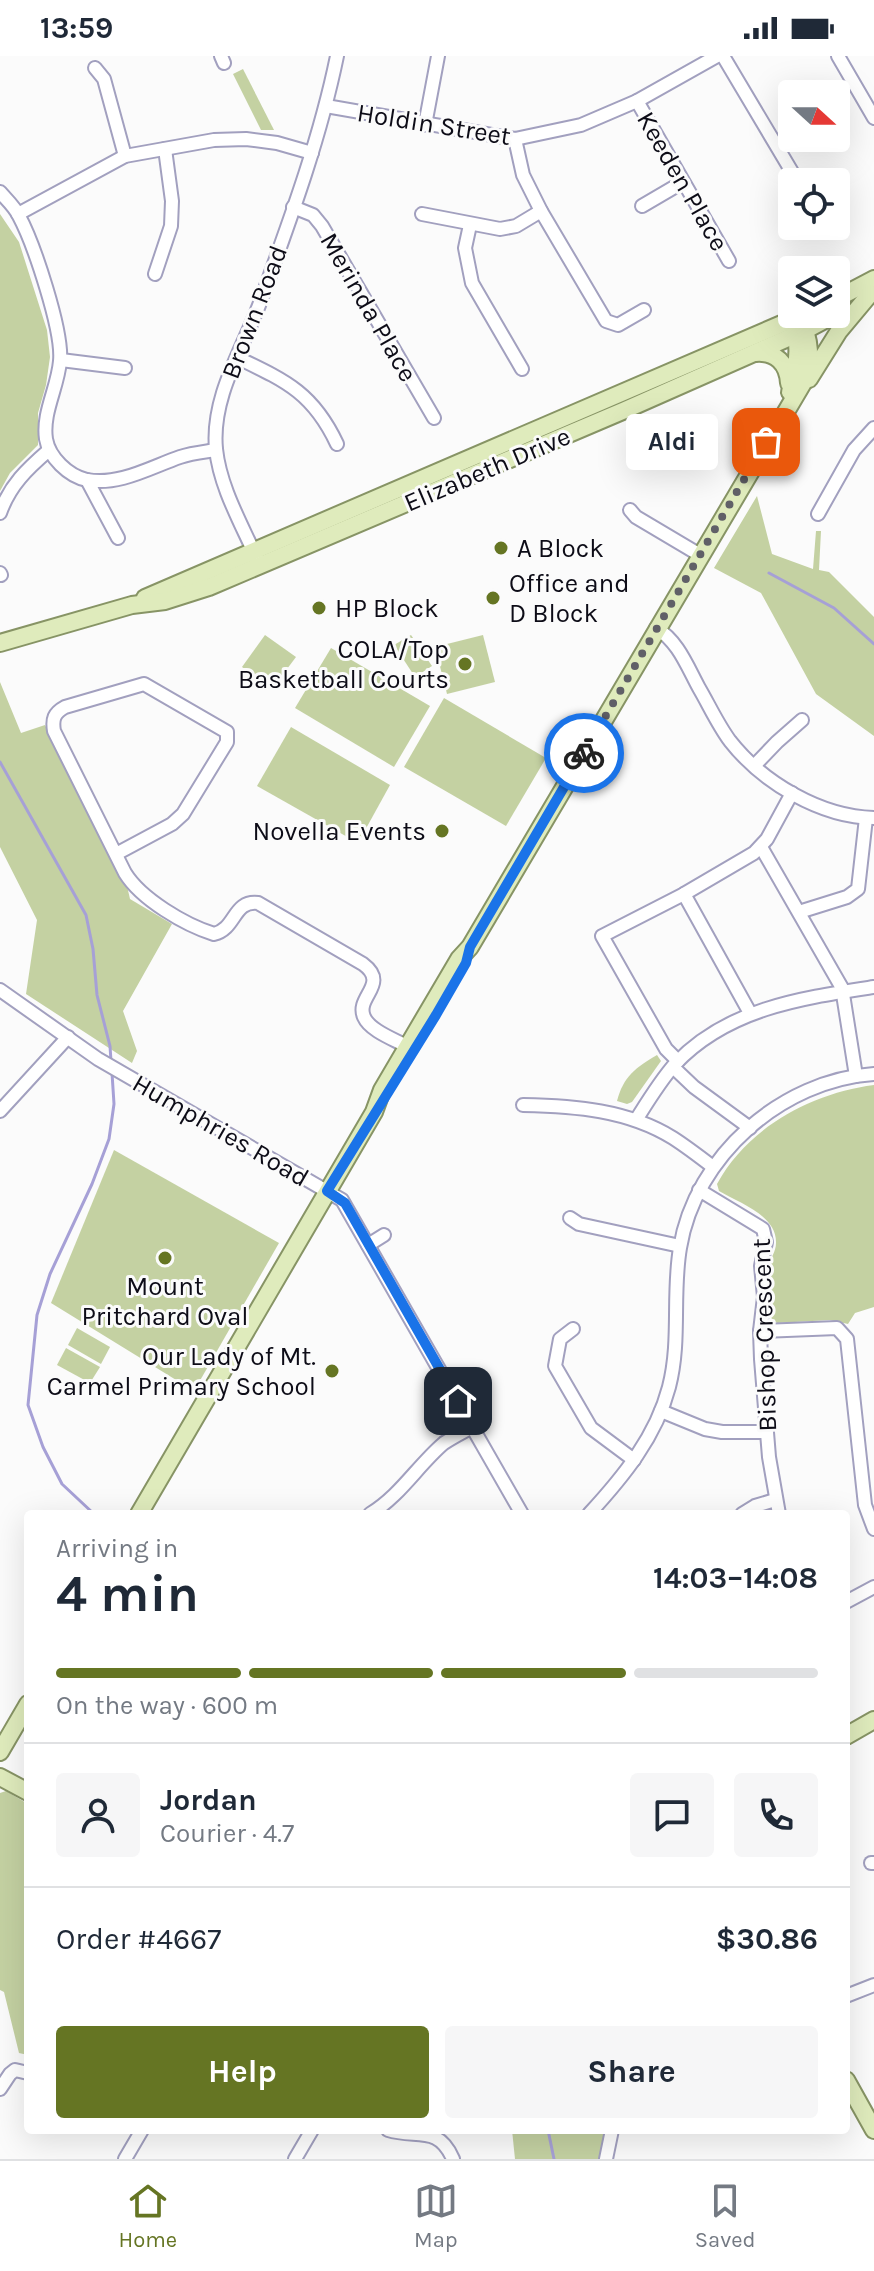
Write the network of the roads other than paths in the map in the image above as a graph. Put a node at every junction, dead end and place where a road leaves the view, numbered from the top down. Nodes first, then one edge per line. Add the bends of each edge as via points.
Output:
1 (337, 56) edge
2 (438, 56) edge
3 (717, 56) edge
4 (723, 56) edge
5 (838, 56) edge
6 (95, 68) dead end
7 (637, 101) junction
8 (326, 106) junction
9 (874, 118) edge
10 (425, 125) junction
11 (515, 139) junction
12 (165, 149) junction
13 (312, 153) junction
14 (125, 156) junction
15 (790, 168) edge
16 (683, 182) junction
17 (0, 192) edge
18 (642, 206) dead end
19 (293, 207) junction
20 (541, 211) junction
21 (18, 214) junction
22 (422, 214) dead end
23 (470, 225) junction
24 (729, 261) dead end
25 (155, 274) dead end
26 (873, 288) edge
27 (850, 295) edge
28 (850, 304) edge
29 (644, 310) dead end
30 (787, 328) edge
31 (791, 328) edge
32 (802, 328) edge
33 (750, 354) junction
34 (238, 358) junction
35 (61, 360) junction
36 (125, 368) dead end
37 (522, 369) dead end
38 (434, 418) dead end
39 (780, 420) junction
40 (874, 428) edge
41 (337, 444) dead end
42 (49, 450) junction
43 (216, 450) junction
44 (87, 480) junction
45 (630, 510) dead end
46 (0, 513) edge
47 (818, 514) dead end
48 (118, 538) dead end
49 (700, 555) junction
50 (256, 559) junction
51 (656, 628) junction
52 (0, 643) edge
53 (802, 720) dead end
54 (754, 766) junction
55 (792, 793) junction
56 (870, 818) edge
57 (761, 847) junction
58 (116, 854) junction
59 (684, 894) junction
60 (799, 912) junction
61 (470, 947) junction
62 (874, 987) edge
63 (0, 990) edge
64 (843, 992) junction
65 (750, 1013) junction
66 (68, 1037) junction
67 (408, 1047) junction
68 (676, 1064) junction
69 (874, 1074) edge
70 (856, 1076) junction
71 (523, 1105) dead end
72 (0, 1111) edge
73 (374, 1112) junction
74 (636, 1120) junction
75 (750, 1128) junction
76 (713, 1167) junction
77 (699, 1190) junction
78 (327, 1191) junction
79 (570, 1218) dead end
80 (384, 1235) dead end
81 (368, 1245) junction
82 (680, 1246) junction
83 (573, 1329) dead end
84 (760, 1331) junction
85 (661, 1411) junction
86 (472, 1427) junction
87 (766, 1432) junction
88 (634, 1460) junction
89 (869, 1491) edge
90 (775, 1500) junction
91 (141, 1510) edge
92 (376, 1510) edge
93 (520, 1510) edge
94 (592, 1510) edge
95 (748, 1510) edge
96 (778, 1510) edge
97 (874, 1529) edge
98 (874, 1587) edge
99 (850, 1600) edge
100 (24, 1711) edge
101 (874, 1720) edge
102 (850, 1734) edge
103 (0, 1752) edge
104 (0, 1777) edge
105 (24, 1790) edge
106 (874, 1985) edge
107 (850, 1994) edge
108 (24, 2072) edge
109 (850, 2087) edge
110 (0, 2089) edge
111 (874, 2130) edge
112 (134, 2134) edge
113 (310, 2134) edge
114 (422, 2134) edge
115 (611, 2134) edge
116 (125, 2159) edge
117 (295, 2159) edge
118 (453, 2159) edge
119 (606, 2159) edge

1 - 8 street, Brown Road
2 - 10 street
3 - 7 street, Holdin Street
4 - 15 street
5 - 9 street
6 - 14 street via 104,79
7 - 11 street, Holdin Street via 581,125
7 - 16 street, Keeden Place
8 - 10 street, Holdin Street
8 - 13 street, Brown Road
10 - 11 street, Holdin Street
11 - 20 street via 523,175
12 - 13 street via 246,139
12 - 14 street
12 - 25 street via 171,226
13 - 19 street, Brown Road
14 - 21 street
16 - 18 street
16 - 24 street, Keeden Place
17 - 21 street
19 - 34 street, Brown Road
19 - 38 street, Merinda Place via 313,215 322,226
20 - 23 street via 511,228
20 - 29 street via 608,324 620,325
21 - 35 street via 53,311
22 - 23 street
23 - 37 street via 465,248 472,283
26 - 27 main road
26 - 28 main road, Elizabeth Drive
26 - 39 main road
30 - 50 main road, Elizabeth Drive
31 - 33 main road, Elizabeth Drive
32 - 39 main road via 809,341 808,369
33 - 39 main road via 770,354 786,367 789,386
33 - 50 main road, Elizabeth Drive
34 - 41 street via 296,388
34 - 43 street, Brown Road via 219,407
35 - 36 street
35 - 42 street via 47,419
39 - 49 main road
40 - 47 street via 854,450
42 - 44 street via 60,465
42 - 46 street via 21,474
43 - 44 street via 113,479
43 - 50 street, Brown Road
44 - 48 street
45 - 49 street
49 - 51 main road
50 - 52 main road, Elizabeth Drive via 166,588 132,605
51 - 54 street via 673,641 726,735
51 - 61 main road
53 - 54 street
54 - 55 street
55 - 56 street via 824,808
55 - 57 street
56 - 60 street via 858,889
57 - 59 street
57 - 60 street
58 - 58 street via 52,721 65,707 144,684 227,732 227,742 183,814
58 - 67 street via 133,887 205,931 222,932 239,908 258,903 363,964 373,982 363,1016
59 - 65 street
59 - 68 street via 602,936
60 - 64 street
61 - 67 main road
61 - 73 main road via 436,1015
62 - 64 street
63 - 66 street, Humphries Road
64 - 65 street
64 - 70 street
65 - 68 street
66 - 72 street
66 - 78 street, Humphries Road
67 - 73 main road
68 - 74 street
68 - 75 street via 694,1087
69 - 70 street
70 - 75 street via 801,1093
71 - 74 street via 567,1105
73 - 78 main road
74 - 76 street
75 - 76 street
76 - 77 street
77 - 82 street
77 - 84 street, Bishop Crescent via 763,1229
78 - 81 street, Humphries Road via 345,1203
78 - 91 main road
79 - 82 street
80 - 81 street
81 - 86 street, Humphries Road
82 - 85 street via 673,1367
83 - 88 street via 560,1339 555,1366 591,1428
84 - 87 street, Bishop Crescent
84 - 89 street via 837,1328 847,1339
85 - 87 street via 705,1429
85 - 88 street
86 - 92 street via 445,1443
86 - 93 street, Humphries Road
87 - 90 street, Bishop Crescent
88 - 94 street
89 - 97 street via 865,1505
90 - 95 street
90 - 96 street, Bishop Crescent
98 - 99 street
100 - 103 main road
101 - 102 main road
104 - 105 main road
106 - 107 street
108 - 110 street via 15,2070
109 - 111 main road
112 - 116 street
113 - 117 street
114 - 118 street via 444,2144
115 - 119 street

